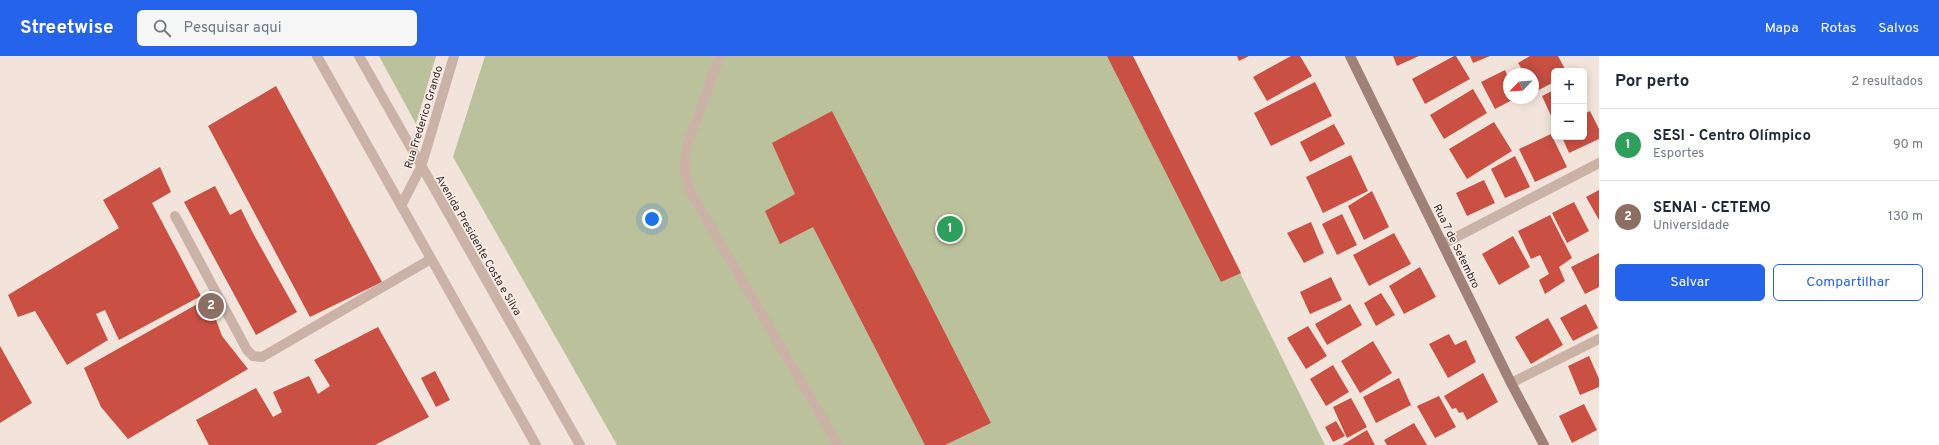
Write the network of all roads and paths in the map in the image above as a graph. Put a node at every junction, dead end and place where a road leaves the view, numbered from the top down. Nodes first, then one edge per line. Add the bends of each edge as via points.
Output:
1 (317, 56) edge
2 (359, 56) edge
3 (454, 56) edge
4 (720, 56) edge
5 (1350, 56) edge
6 (1599, 163) edge
7 (422, 167) junction
8 (401, 206) junction
9 (175, 216) dead end
10 (1443, 244) junction
11 (431, 259) junction
12 (1599, 339) edge
13 (1511, 383) junction
14 (536, 445) edge
15 (580, 445) edge
16 (838, 445) edge
17 (1544, 445) edge

1 - 8 street
2 - 7 street, Avenida Presidente Costa e Silva
3 - 7 street, Rua Frederico Grando
4 - 16 street via 687,146 684,167 690,191
5 - 10 street, Rua 7 de Setembro
6 - 10 street
7 - 8 street, Rua Frederico Grando
7 - 15 street, Avenida Presidente Costa e Silva
8 - 11 street
9 - 11 street via 253,356 262,357
10 - 13 street, Rua 7 de Setembro
11 - 14 street
12 - 13 street
13 - 17 street, Rua 7 de Setembro

